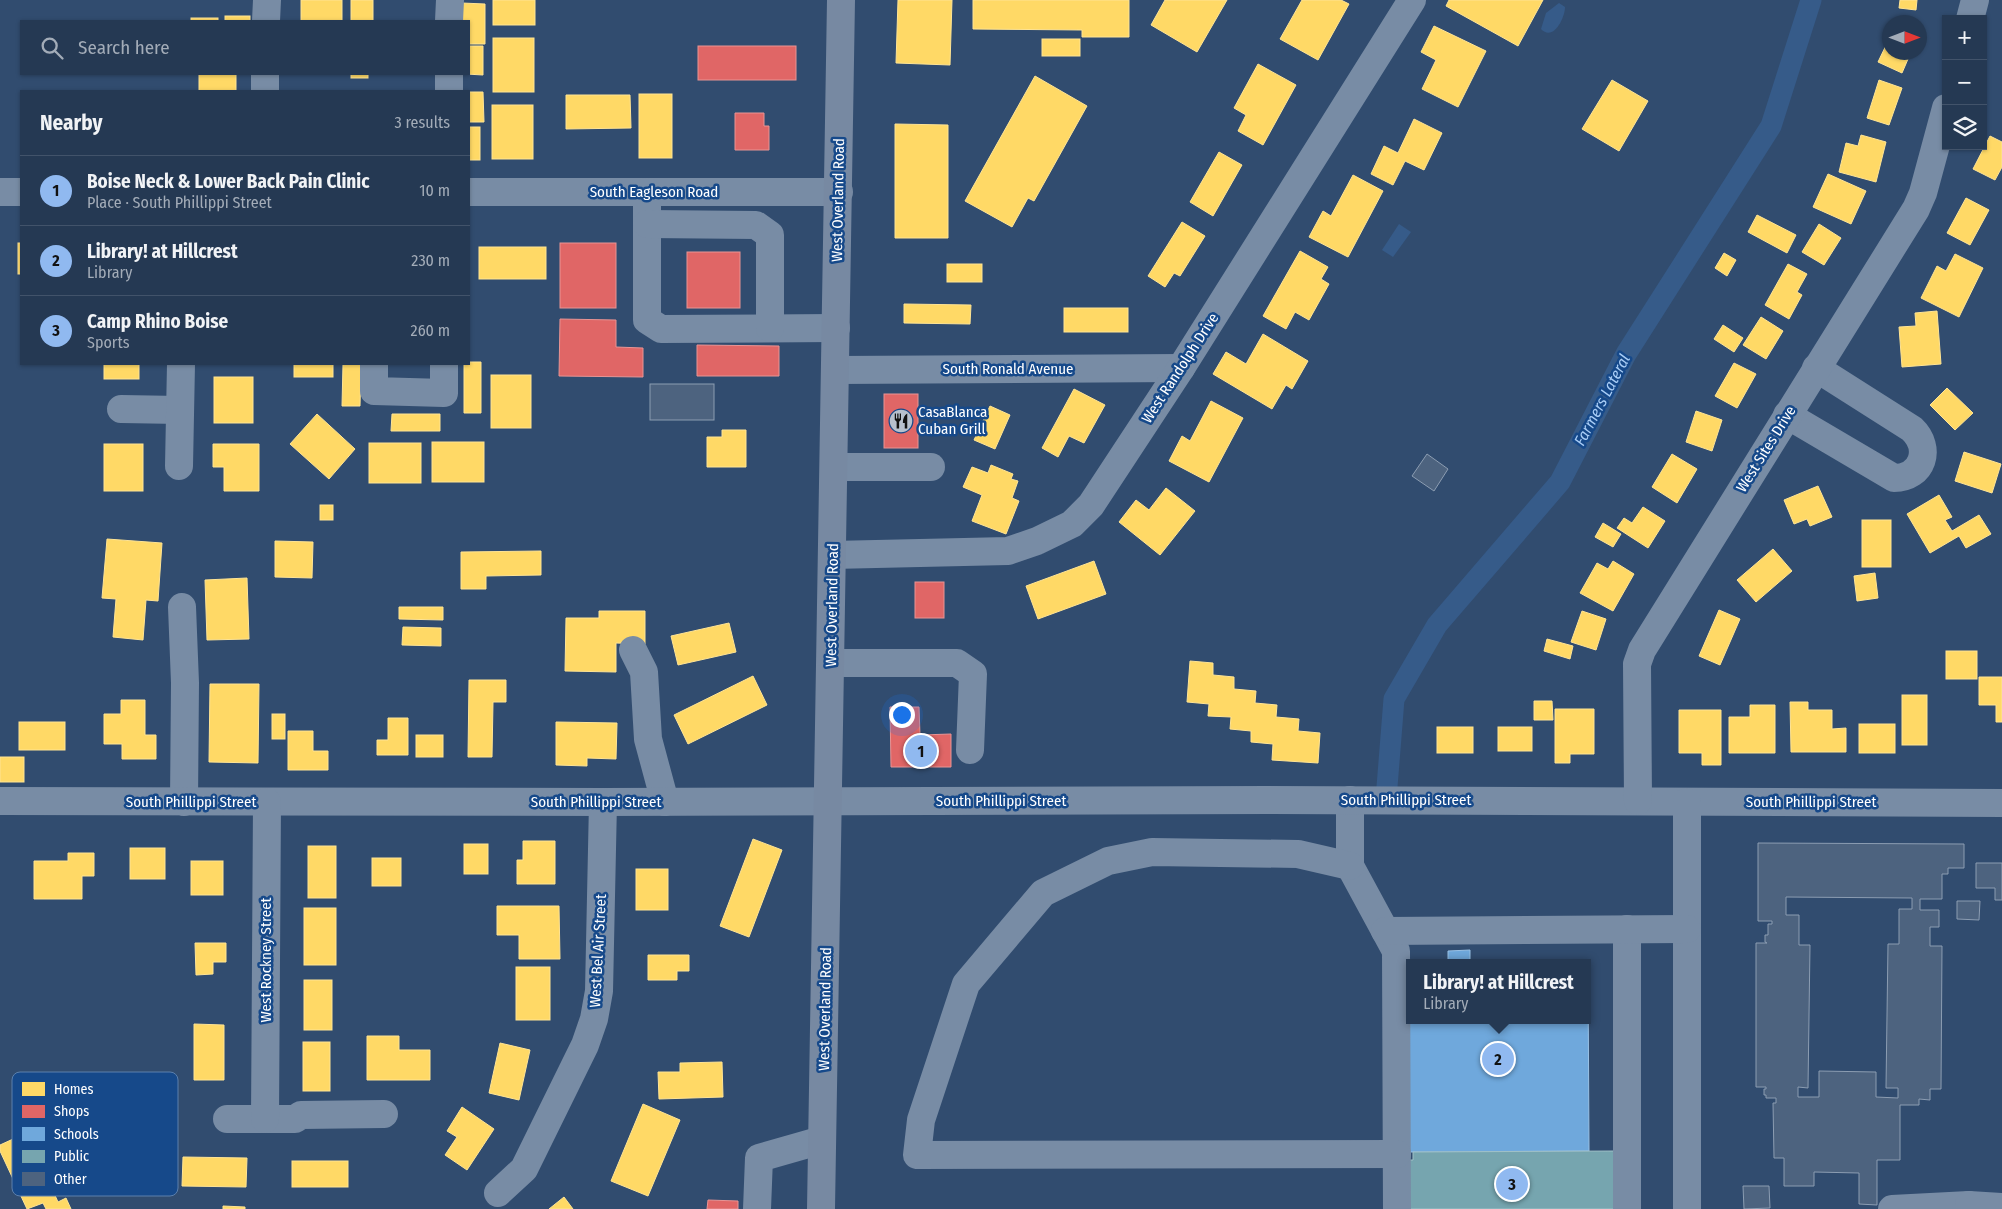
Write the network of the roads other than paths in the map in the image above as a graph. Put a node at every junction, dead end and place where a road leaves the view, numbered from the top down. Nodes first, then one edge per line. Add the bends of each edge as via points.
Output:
1 (267, 0) edge
2 (450, 0) edge
3 (841, 0) edge
4 (1412, 0) edge
5 (1974, 0) edge
6 (1971, 15) edge
7 (266, 20) edge
8 (449, 20) edge
9 (265, 75) edge
10 (449, 75) edge
11 (265, 90) edge
12 (449, 90) edge
13 (1942, 122) edge
14 (0, 192) edge
15 (20, 192) edge
16 (470, 192) edge
17 (647, 192) junction
18 (839, 192) junction
19 (647, 224) junction
20 (770, 328) junction
21 (836, 328) junction
22 (181, 365) edge
23 (374, 365) edge
24 (444, 365) edge
25 (1181, 368) junction
26 (1816, 368) junction
27 (836, 370) junction
28 (121, 409) dead end
29 (180, 410) junction
30 (1788, 415) junction
31 (179, 466) dead end
32 (834, 467) junction
33 (931, 467) dead end
34 (832, 555) junction
35 (182, 607) dead end
36 (633, 650) dead end
37 (831, 663) junction
38 (970, 750) dead end
39 (1350, 800) junction
40 (1638, 801) junction
41 (0, 802) edge
42 (184, 802) junction
43 (267, 802) junction
44 (603, 802) junction
45 (665, 802) junction
46 (829, 802) junction
47 (1687, 802) junction
48 (2002, 803) edge
49 (1350, 866) junction
50 (1627, 929) junction
51 (1687, 929) junction
52 (1385, 931) junction
53 (384, 1114) dead end
54 (227, 1119) dead end
55 (265, 1119) junction
56 (822, 1140) junction
57 (1397, 1154) junction
58 (498, 1193) dead end
59 (1969, 1207) edge
60 (2002, 1207) edge
61 (757, 1209) edge
62 (821, 1209) edge
63 (1397, 1209) edge
64 (1628, 1209) edge
65 (1687, 1209) edge
66 (1892, 1209) edge

1 - 7 street
2 - 8 street
3 - 18 main road, West Overland Road
4 - 25 street, West Randolph Drive
5 - 6 street
9 - 11 street
10 - 12 street
13 - 26 street, West Sites Drive via 1920,201
14 - 15 street
16 - 17 street, South Eagleson Road
17 - 18 street, South Eagleson Road
17 - 19 street
18 - 21 main road, West Overland Road
19 - 20 street via 756,225 770,235
19 - 20 street via 647,320 661,329
20 - 21 street
21 - 27 main road, West Overland Road
22 - 29 street
23 - 24 street via 374,391 444,393
25 - 27 street, South Ronald Avenue
25 - 34 street, West Randolph Drive via 1092,505 1072,524 1008,551
26 - 30 street, West Sites Drive
26 - 30 street via 1912,428 1923,444 1919,466 1911,474 1894,478
27 - 32 main road, West Overland Road
28 - 29 street
29 - 31 street
30 - 40 street, West Sites Drive via 1639,657
32 - 33 street
32 - 34 main road, West Overland Road
34 - 37 main road, West Overland Road
35 - 42 street
36 - 45 street via 644,672 648,739
37 - 38 street via 957,663 973,674
37 - 46 main road, West Overland Road
39 - 40 street, South Phillippi Street
39 - 46 street, South Phillippi Street
39 - 49 street
40 - 47 street, South Phillippi Street
41 - 42 street, South Phillippi Street
42 - 43 street, South Phillippi Street
43 - 44 street, South Phillippi Street
43 - 55 street, West Rockney Street
44 - 45 street, South Phillippi Street
44 - 58 street, West Bel Air Street via 599,991 594,1019 585,1046 524,1170
45 - 46 street, South Phillippi Street
46 - 56 main road, West Overland Road
47 - 48 street, South Phillippi Street
47 - 51 street
49 - 52 street
49 - 57 street via 1298,854 1152,852 1108,861 1043,893 966,984 921,1120 917,1155
50 - 51 street
50 - 52 street
50 - 64 street
51 - 65 street
52 - 57 street via 1396,951
53 - 55 street
54 - 55 street
56 - 61 street via 759,1158
56 - 62 main road, West Overland Road
57 - 63 street
59 - 60 street
59 - 66 street

